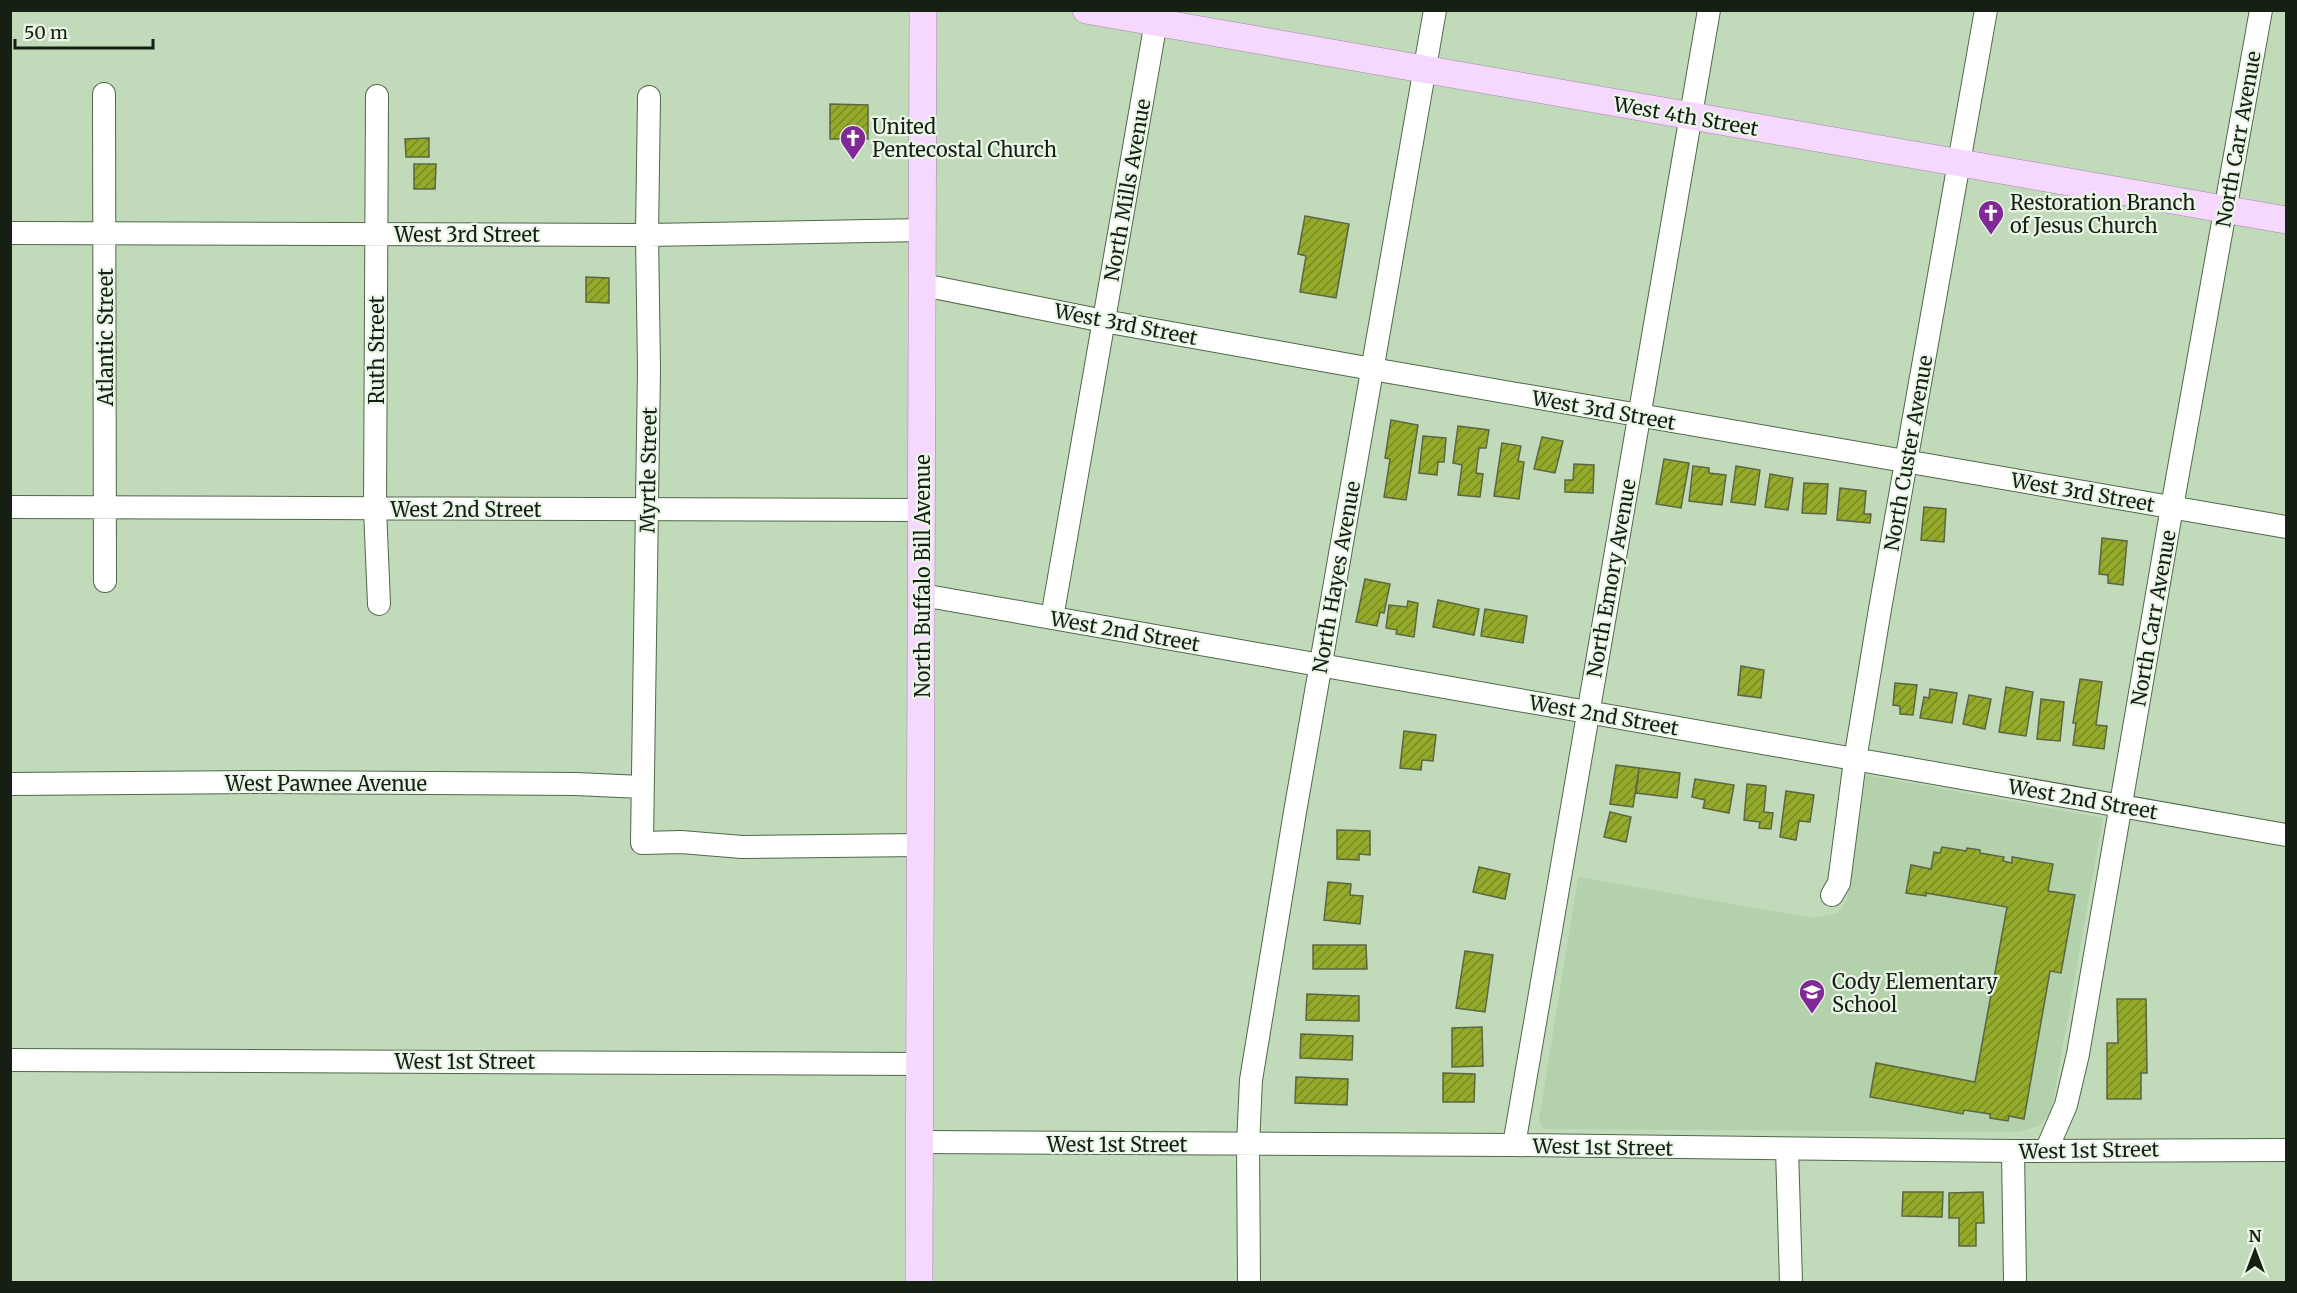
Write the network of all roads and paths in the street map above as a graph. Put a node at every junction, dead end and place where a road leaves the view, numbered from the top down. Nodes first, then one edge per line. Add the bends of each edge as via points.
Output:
1 (923, 10) edge
2 (1086, 10) edge
3 (1435, 10) edge
4 (1709, 10) edge
5 (1986, 10) edge
6 (2261, 10) edge
7 (1157, 17) edge
8 (1425, 71) junction
9 (104, 94) dead end
10 (377, 96) dead end
11 (649, 97) dead end
12 (1691, 117) junction
13 (1960, 163) junction
14 (2225, 210) junction
15 (2286, 220) edge
16 (923, 230) junction
17 (10, 233) edge
18 (104, 233) junction
19 (376, 234) junction
20 (647, 235) junction
21 (923, 285) junction
22 (1104, 321) junction
23 (1372, 369) junction
24 (1639, 416) junction
25 (1907, 462) junction
26 (10, 507) edge
27 (104, 507) junction
28 (2172, 507) junction
29 (375, 509) junction
30 (647, 510) junction
31 (922, 510) junction
32 (2286, 527) edge
33 (105, 581) dead end
34 (922, 595) junction
35 (379, 604) dead end
36 (1052, 618) junction
37 (1321, 665) junction
38 (1587, 712) junction
39 (1855, 760) junction
40 (10, 784) edge
41 (641, 787) junction
42 (2120, 805) junction
43 (2286, 835) edge
44 (921, 845) junction
45 (1832, 896) dead end
46 (10, 1060) edge
47 (920, 1064) junction
48 (920, 1142) junction
49 (1248, 1144) junction
50 (1514, 1146) junction
51 (1787, 1149) junction
52 (2286, 1150) edge
53 (2013, 1151) junction
54 (2046, 1151) junction
55 (919, 1282) edge
56 (1249, 1282) edge
57 (1791, 1282) edge
58 (2015, 1282) edge

1 - 16 main road, North Buffalo Bill Avenue
2 - 7 main road, West 4th Street
3 - 8 street, North Hayes Avenue
4 - 12 street, North Emory Avenue
5 - 13 street, North Custer Avenue
6 - 14 street, North Carr Avenue
7 - 8 main road, West 4th Street
7 - 22 street, North Mills Avenue
8 - 12 main road, West 4th Street
8 - 23 street, North Hayes Avenue
9 - 18 street, Atlantic Street
10 - 19 street, Ruth Street
11 - 20 street, Myrtle Street
12 - 13 main road, West 4th Street
12 - 24 street, North Emory Avenue
13 - 14 main road, West 4th Street
13 - 25 street, North Custer Avenue
14 - 15 main road, West 4th Street
14 - 28 street, North Carr Avenue
16 - 20 street, West 3rd Street
16 - 21 main road, North Buffalo Bill Avenue
17 - 18 street, West 3rd Street
18 - 19 street, West 3rd Street
18 - 27 street, Atlantic Street
19 - 20 street, West 3rd Street
19 - 29 street, Ruth Street
20 - 30 street, Myrtle Street
21 - 22 street, West 3rd Street
21 - 31 main road, North Buffalo Bill Avenue
22 - 23 street, West 3rd Street
22 - 36 street, North Mills Avenue
23 - 24 street, West 3rd Street
23 - 37 street, North Hayes Avenue
24 - 25 street, West 3rd Street
24 - 38 street, North Emory Avenue
25 - 28 street, West 3rd Street
25 - 39 street, North Custer Avenue
26 - 27 street, West 2nd Street
27 - 29 street, West 2nd Street
27 - 33 street, Atlantic Street
28 - 32 street, West 3rd Street
28 - 42 street, North Carr Avenue
29 - 30 street, West 2nd Street
29 - 35 street, Ruth Street
30 - 31 street, West 2nd Street
30 - 41 street, Myrtle Street
31 - 34 main road, North Buffalo Bill Avenue
34 - 36 street, West 2nd Street
34 - 44 main road, North Buffalo Bill Avenue
36 - 37 street, West 2nd Street
37 - 38 street, West 2nd Street
37 - 49 street, North Hayes Avenue via 1251,1080
38 - 39 street, West 2nd Street
38 - 50 street, North Emory Avenue
39 - 42 street, West 2nd Street
39 - 45 street, North Custer Avenue via 1839,883
40 - 41 street, West Pawnee Avenue via 267,782
41 - 44 street, Myrtle Street via 642,843 742,847
42 - 43 street, West 2nd Street
42 - 54 street, North Carr Avenue via 2078,1054 2066,1106
44 - 47 main road, North Buffalo Bill Avenue
46 - 47 street, West 1st Street
47 - 48 main road, North Buffalo Bill Avenue
48 - 49 street, West 1st Street
48 - 55 main road, North Buffalo Bill Avenue
49 - 50 street, West 1st Street
49 - 56 street, North Hayes Avenue
50 - 51 street, West 1st Street
51 - 53 street, West 1st Street
51 - 57 street
52 - 54 street, West 1st Street
53 - 54 street, West 1st Street
53 - 58 street

